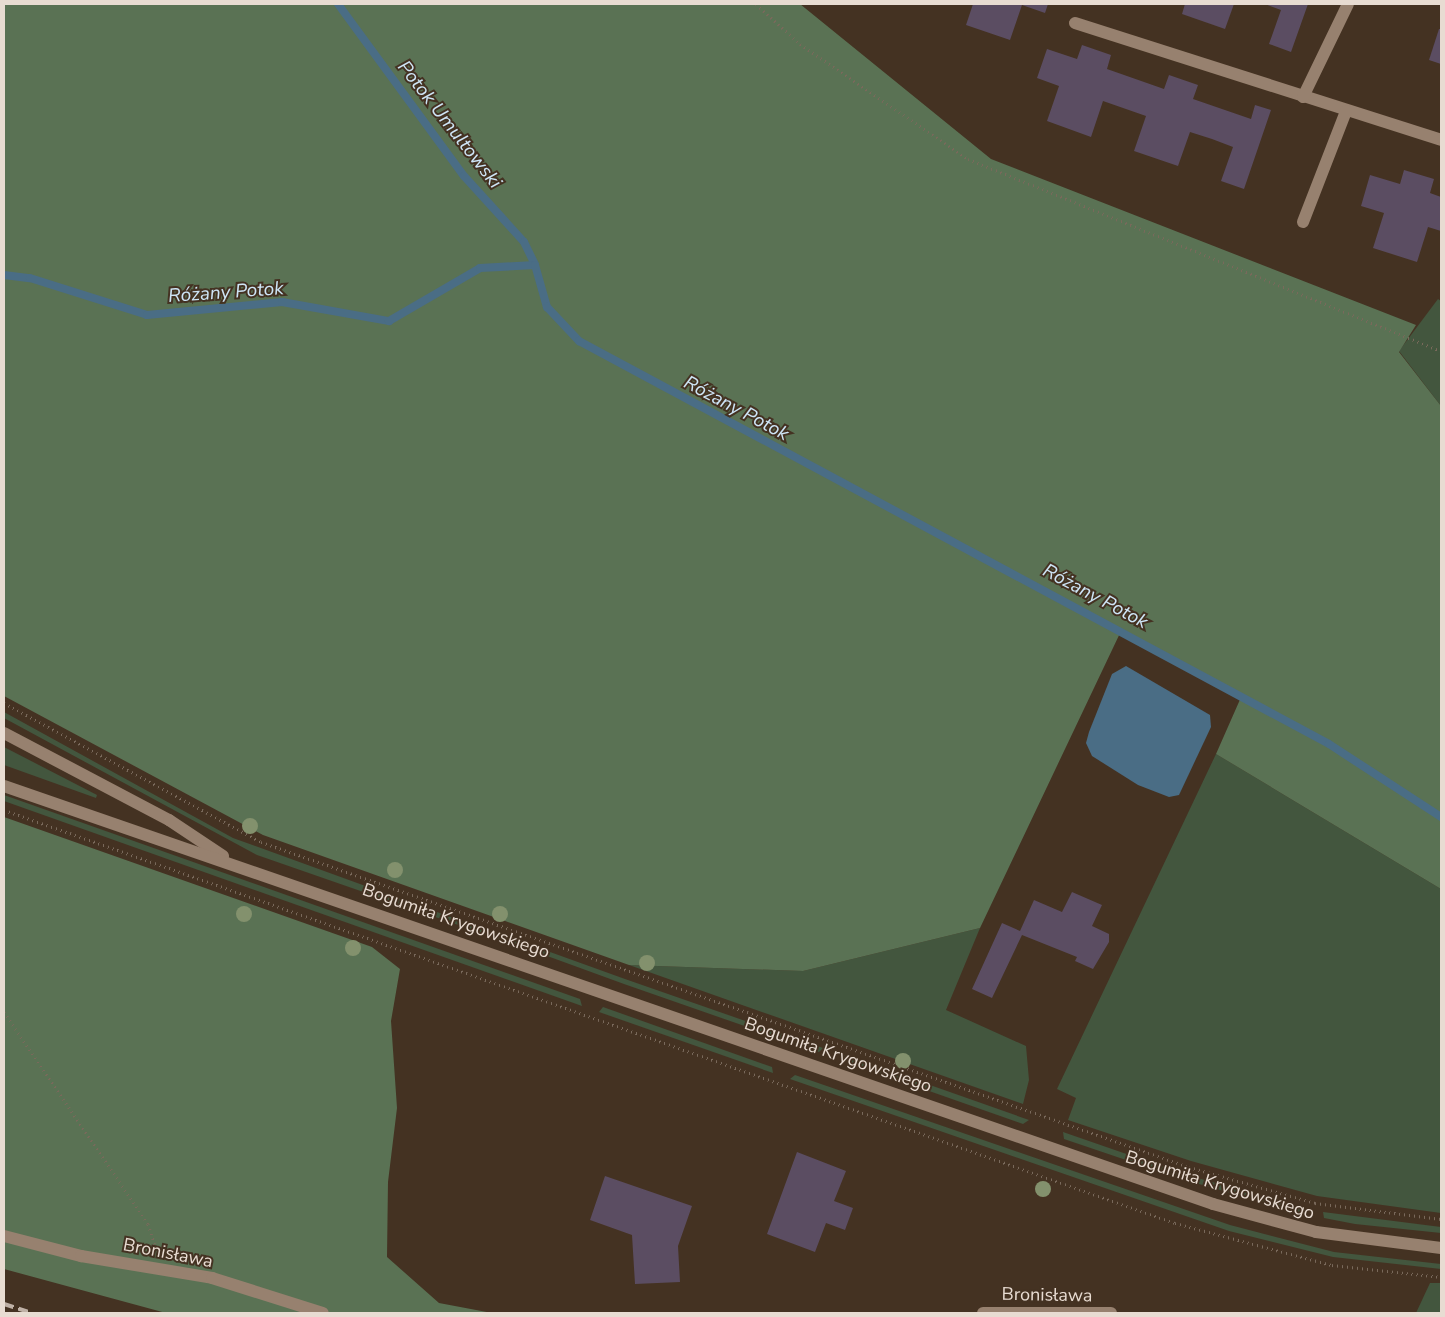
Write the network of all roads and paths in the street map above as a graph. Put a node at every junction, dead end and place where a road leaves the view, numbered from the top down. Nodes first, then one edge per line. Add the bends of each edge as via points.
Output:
1 (756, 4) edge
2 (1348, 4) edge
3 (1075, 23) dead end
4 (1303, 98) junction
5 (1346, 111) junction
6 (1441, 140) edge
7 (1303, 222) dead end
8 (1441, 351) edge
9 (4, 703) edge
10 (4, 733) edge
11 (4, 786) edge
12 (4, 810) edge
13 (231, 861) junction
14 (4, 1012) edge
15 (1441, 1219) edge
16 (4, 1236) edge
17 (1441, 1248) edge
18 (163, 1268) junction
19 (1441, 1277) edge
20 (323, 1313) edge
21 (983, 1313) edge
22 (1111, 1313) edge

1 - 8 path via 800,44 968,159
2 - 4 street
3 - 4 street
4 - 5 street
5 - 6 street
5 - 7 street
9 - 15 path via 261,842 1189,1167 1315,1203
10 - 13 street, Bogumiła Krygowskiego via 169,820
11 - 13 street, Bogumiła Krygowskiego via 161,843
12 - 19 path via 1175,1222 1332,1265
13 - 17 street, Bogumiła Krygowskiego via 1204,1201 1316,1232
14 - 18 path via 148,1224
16 - 18 street, Bronisława via 81,1256
18 - 20 street, Bronisława
21 - 22 street, Bronisława

